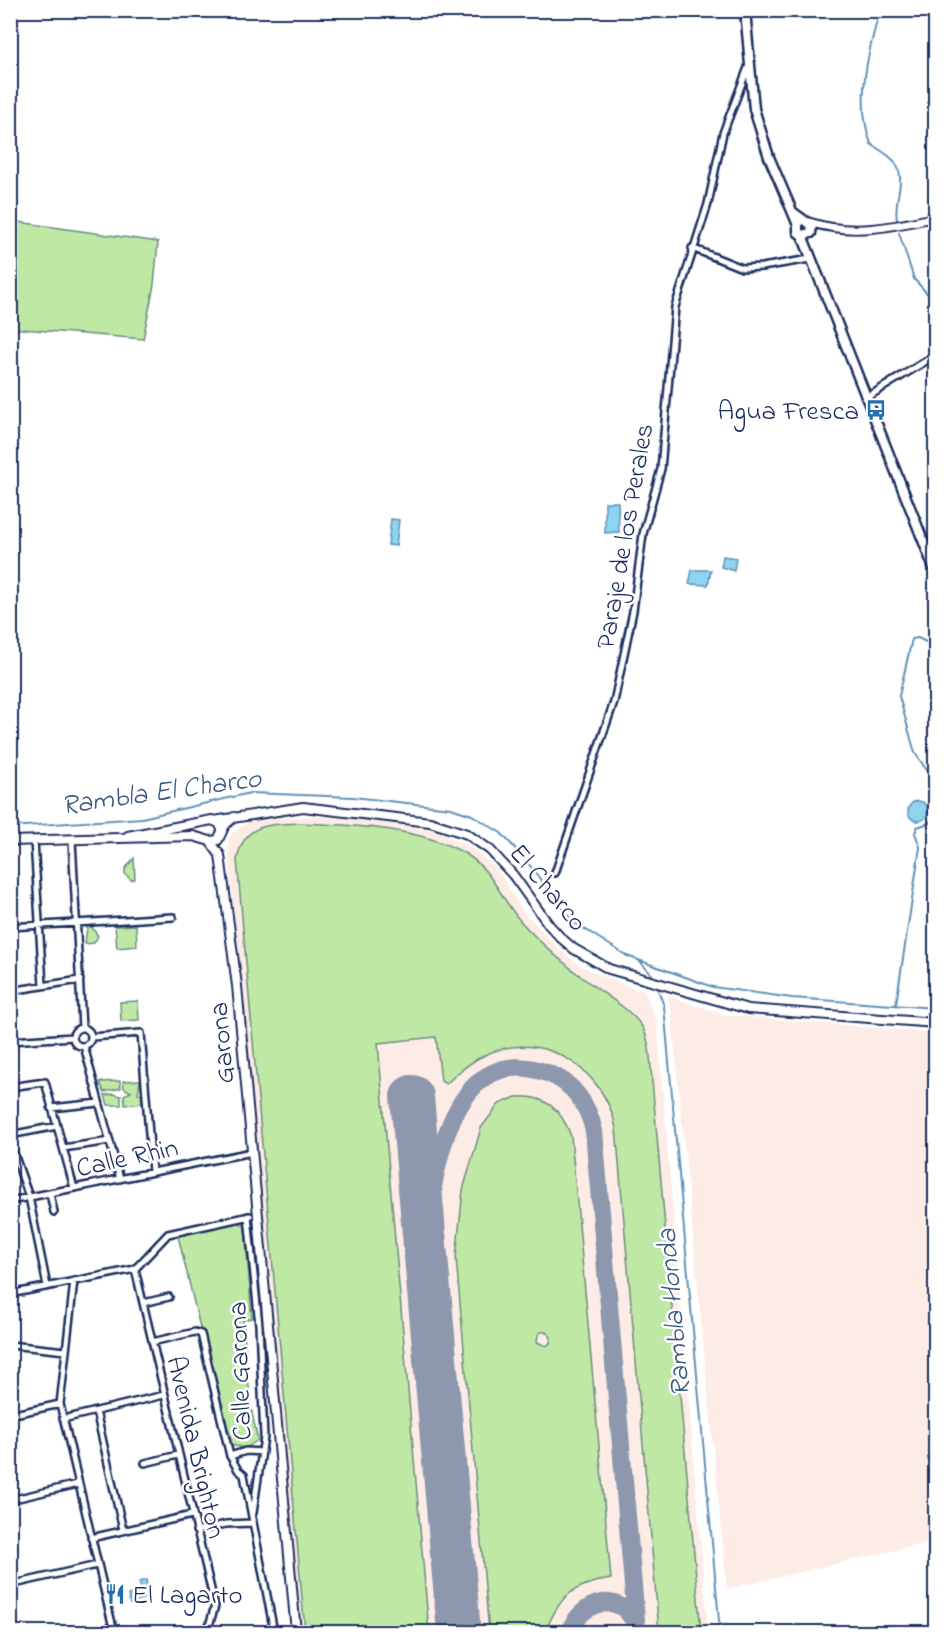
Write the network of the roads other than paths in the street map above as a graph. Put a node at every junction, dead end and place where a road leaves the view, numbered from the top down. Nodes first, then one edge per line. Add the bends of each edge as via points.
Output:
1 (746, 10) edge
2 (750, 63) junction
3 (933, 219) edge
4 (806, 225) junction
5 (692, 248) junction
6 (810, 259) junction
7 (934, 356) edge
8 (866, 398) junction
9 (936, 573) edge
10 (236, 816) junction
11 (211, 821) junction
12 (223, 831) junction
13 (111, 839) junction
14 (72, 840) junction
15 (208, 840) junction
16 (10, 841) edge
17 (34, 841) junction
18 (223, 864) junction
19 (555, 873) dead end
20 (173, 917) dead end
21 (77, 922) junction
22 (39, 925) junction
23 (10, 927) edge
24 (80, 980) junction
25 (43, 985) junction
26 (10, 991) edge
27 (936, 1023) edge
28 (82, 1028) junction
29 (92, 1037) junction
30 (73, 1038) junction
31 (10, 1041) edge
32 (84, 1046) junction
33 (10, 1087) edge
34 (99, 1103) junction
35 (51, 1108) junction
36 (57, 1126) junction
37 (10, 1136) edge
38 (110, 1141) junction
39 (10, 1142) edge
40 (63, 1148) junction
41 (252, 1152) junction
42 (152, 1172) junction
43 (120, 1179) junction
44 (74, 1188) junction
45 (50, 1194) junction
46 (29, 1197) junction
47 (256, 1197) junction
48 (10, 1201) edge
49 (54, 1212) dead end
50 (248, 1216) junction
51 (258, 1218) junction
52 (135, 1269) junction
53 (74, 1281) junction
54 (47, 1286) junction
55 (10, 1294) edge
56 (169, 1296) dead end
57 (143, 1303) junction
58 (152, 1342) junction
59 (10, 1345) edge
60 (66, 1351) junction
61 (164, 1395) junction
62 (10, 1404) edge
63 (60, 1404) junction
64 (96, 1411) junction
65 (12, 1414) edge
66 (63, 1419) junction
67 (262, 1452) junction
68 (178, 1455) junction
69 (230, 1456) junction
70 (145, 1462) dead end
71 (259, 1474) junction
72 (244, 1475) junction
73 (78, 1484) junction
74 (10, 1500) edge
75 (192, 1515) junction
76 (252, 1523) junction
77 (123, 1530) junction
78 (196, 1531) junction
79 (91, 1538) junction
80 (97, 1565) junction
81 (11, 1585) edge
82 (113, 1630) edge
83 (92, 1632) edge
84 (207, 1632) edge
85 (274, 1632) edge
86 (296, 1632) edge

1 - 2 main road
2 - 4 main road via 759,127 790,208
2 - 5 street, Paraje de los Perales via 723,133 708,204
3 - 4 street via 872,230
4 - 6 main road via 809,234 802,235
5 - 6 street via 742,268
5 - 19 street, Paraje de los Perales via 673,319 661,469 642,534 633,611 614,702
6 - 8 main road
7 - 8 street
8 - 9 main road
10 - 11 main road, El Charco
10 - 12 main road
10 - 27 main road, El Charco via 303,807 439,824 467,834 490,850 555,931 574,949 609,969 748,1009
11 - 12 main road
11 - 13 main road, El Charco
11 - 15 main road via 202,831
12 - 15 main road via 218,840
12 - 18 main road, Garona
13 - 14 main road, El Charco
13 - 15 main road, El Charco via 183,836
14 - 17 main road, El Charco
14 - 21 street
15 - 18 main road
16 - 17 main road, El Charco
17 - 22 street
18 - 41 main road, Garona
20 - 21 street
21 - 22 street
21 - 24 street
22 - 23 street
22 - 25 street
24 - 25 street
24 - 28 street
25 - 26 street
28 - 29 street via 90,1031
28 - 30 street via 74,1032
29 - 32 street
29 - 42 street via 141,1033
30 - 31 street
30 - 32 street via 77,1045
32 - 34 street
33 - 35 street via 45,1082
34 - 35 street
34 - 38 street
35 - 36 street
36 - 37 street
36 - 40 street
38 - 40 street
38 - 43 street
39 - 46 street
40 - 44 street
41 - 42 street, Calle Rhin
41 - 47 main road, Garona
42 - 43 street, Calle Rhin
43 - 44 street, Calle Rhin
44 - 45 street, Calle Rhin
45 - 46 street, Calle Rhin
45 - 49 street
46 - 48 street, Calle Rhin
46 - 54 street
47 - 50 street
47 - 51 main road, Garona
50 - 51 street
50 - 52 street via 168,1234
50 - 67 street, Calle Garona via 259,1325
51 - 86 main road, Garona
52 - 53 street
52 - 57 street, Avenida Brighton
53 - 54 street
53 - 60 street
54 - 55 street
56 - 57 street
57 - 58 street, Avenida Brighton
58 - 61 street, Avenida Brighton
58 - 69 street via 199,1332
59 - 60 street
60 - 63 street
61 - 64 street
61 - 68 street, Avenida Brighton
62 - 65 street
63 - 65 street
63 - 66 street
64 - 66 street
64 - 77 street
66 - 73 street
67 - 69 street
67 - 71 street, Calle Garona
68 - 70 street
68 - 75 street, Avenida Brighton
69 - 72 street
71 - 72 street
71 - 76 street, Calle Garona
72 - 76 street
73 - 74 street
73 - 79 street
75 - 77 street
75 - 78 street, Avenida Brighton
76 - 78 street
76 - 85 street
77 - 79 street
78 - 84 street, Avenida Brighton via 215,1606
79 - 80 street
80 - 81 street
80 - 82 street
82 - 83 street

